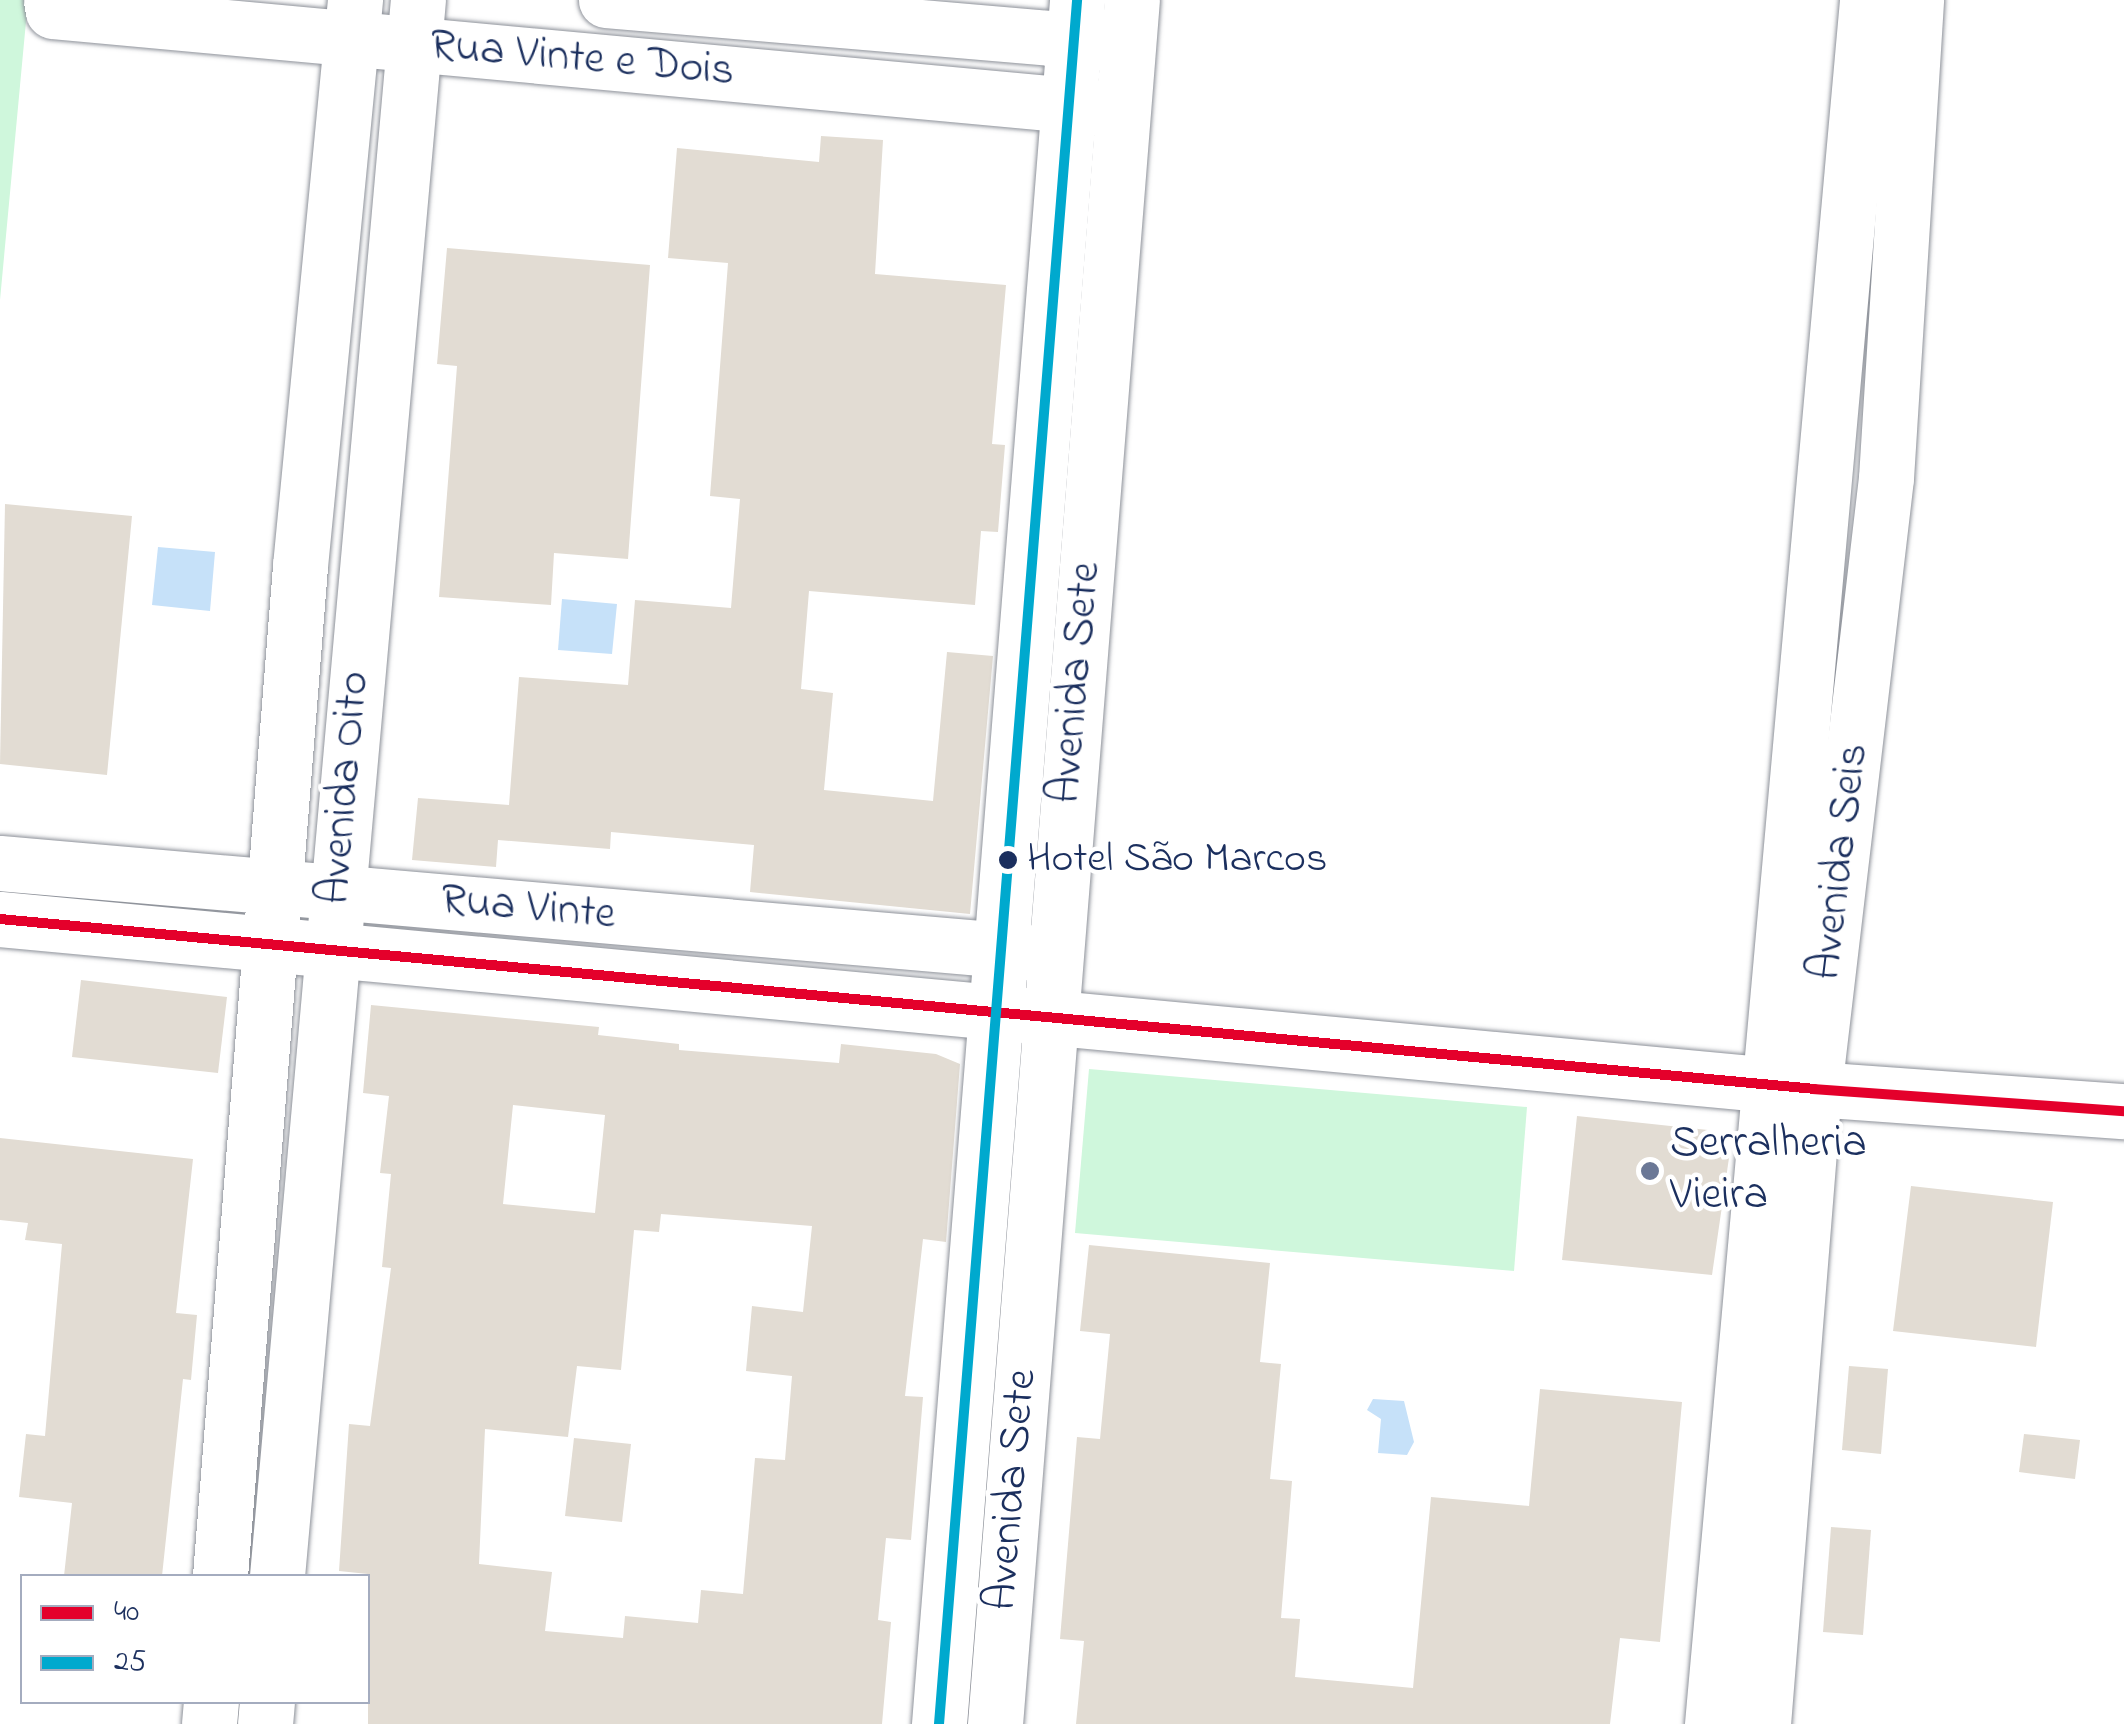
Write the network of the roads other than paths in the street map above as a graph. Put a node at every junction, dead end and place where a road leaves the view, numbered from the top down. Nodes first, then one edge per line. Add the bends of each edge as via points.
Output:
1 (51, 0) edge
2 (606, 0) edge
3 (1868, 0) edge
4 (1916, 0) edge
5 (353, 19) edge
6 (1075, 20) edge
7 (416, 22) edge
8 (1130, 23) edge
9 (1068, 104) junction
10 (1123, 110) junction
11 (0, 863) edge
12 (274, 887) junction
13 (337, 892) junction
14 (0, 919) edge
15 (268, 943) junction
16 (331, 949) junction
17 (1000, 950) junction
18 (1056, 955) junction
19 (996, 1008) junction
20 (1051, 1014) junction
21 (1790, 1086) junction
22 (2124, 1112) edge
23 (220, 1574) edge
24 (277, 1574) edge
25 (939, 1724) edge
26 (995, 1724) edge
27 (1712, 1724) edge
28 (1763, 1724) edge

1 - 5 street, Rua Vinte e Dois via 53,11
2 - 6 street, Rua Vinte e Dois
3 - 21 street, Avenida Seis
4 - 21 street, Avenida Seis via 1886,478
5 - 7 street, Rua Vinte e Dois
5 - 12 street, Avenida Oito
6 - 8 street, Rua Vinte e Dois
6 - 9 street, Avenida Sete
7 - 9 street, Rua Vinte e Dois
7 - 13 street, Avenida Oito
8 - 10 street, Avenida Sete
9 - 10 street, Rua Vinte e Dois
9 - 17 street, Avenida Sete
10 - 18 street, Avenida Sete
11 - 12 street, Rua Vinte
12 - 13 street, Rua Vinte
12 - 15 street, Avenida Oito
13 - 16 street, Avenida Oito
13 - 17 street, Rua Vinte
14 - 15 street, Rua Vinte
15 - 16 street, Rua Vinte
15 - 23 street, Avenida Oito
16 - 19 street, Rua Vinte
16 - 24 street, Avenida Oito
17 - 18 street, Rua Vinte
17 - 19 street, Avenida Sete
18 - 20 street, Avenida Sete
19 - 20 street, Rua Vinte
19 - 25 street, Avenida Sete
20 - 21 street, Rua Vinte
20 - 26 street, Avenida Sete
21 - 22 street, Rua Vinte
21 - 27 street, Avenida Seis
21 - 28 street, Avenida Seis

